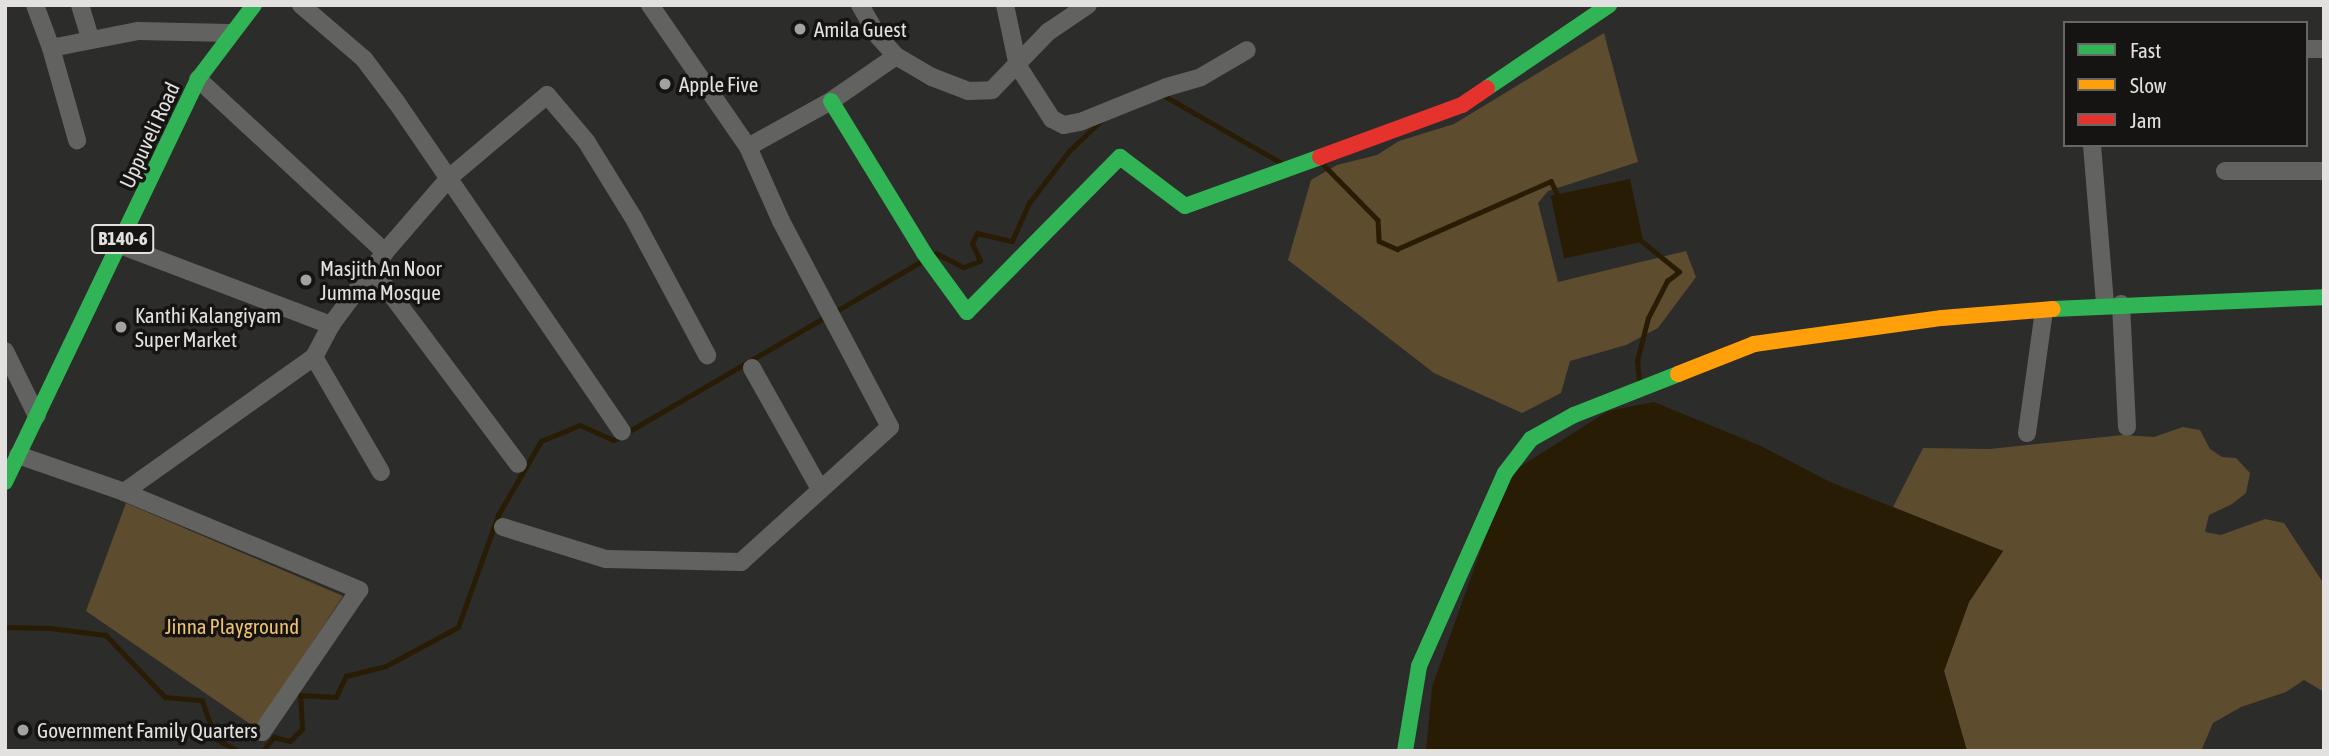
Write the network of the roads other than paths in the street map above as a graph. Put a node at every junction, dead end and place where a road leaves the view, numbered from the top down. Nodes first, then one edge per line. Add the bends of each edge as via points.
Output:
1 (35, 5) edge
2 (80, 5) edge
3 (254, 5) edge
4 (301, 5) edge
5 (650, 5) edge
6 (860, 5) edge
7 (1005, 5) edge
8 (1087, 5) edge
9 (1609, 5) edge
10 (230, 33) junction
11 (90, 38) junction
12 (51, 48) junction
13 (1247, 50) dead end
14 (896, 56) junction
15 (1018, 66) junction
16 (198, 79) junction
17 (831, 101) junction
18 (77, 140) dead end
19 (748, 147) junction
20 (2092, 147) edge
21 (2225, 171) dead end
22 (2324, 171) edge
23 (450, 177) junction
24 (120, 245) junction
25 (385, 252) junction
26 (373, 270) junction
27 (2324, 297) edge
28 (2113, 304) junction
29 (2044, 311) junction
30 (331, 325) junction
31 (5, 351) edge
32 (707, 355) dead end
33 (314, 357) junction
34 (751, 368) dead end
35 (37, 416) junction
36 (2127, 426) dead end
37 (622, 431) dead end
38 (2026, 433) dead end
39 (18, 455) junction
40 (518, 464) dead end
41 (381, 472) dead end
42 (5, 482) edge
43 (820, 488) junction
44 (124, 492) junction
45 (503, 527) dead end
46 (262, 732) dead end
47 (1405, 751) edge

1 - 12 street
2 - 11 street
3 - 10 street, Uppuveli Road / B140-6
4 - 23 street via 364,59
5 - 19 street
6 - 14 street
7 - 15 street
8 - 15 street via 1048,32
9 - 17 street via 1462,105 1185,206 1120,157 967,312 928,259
10 - 11 street via 138,30
10 - 16 street, Uppuveli Road / B140-6
11 - 12 street
12 - 18 street
13 - 15 street via 1201,77 1064,125 1052,119
14 - 15 street via 968,91 992,90
14 - 17 street
16 - 24 street, Uppuveli Road / B140-6
16 - 25 street
17 - 19 street
19 - 43 street via 890,427
20 - 28 street
21 - 22 street
23 - 25 street
23 - 32 street via 547,95 586,141 633,217
23 - 37 street
24 - 30 street
24 - 35 street, Uppuveli Road / B140-6
25 - 26 street
26 - 30 street
26 - 40 street
27 - 28 street
28 - 29 street
28 - 36 street
29 - 38 street
29 - 47 street via 1942,318 1754,344 1574,415 1531,439 1505,473 1419,666
30 - 33 street
31 - 35 street
33 - 41 street
33 - 44 street
34 - 43 street
35 - 39 street, Uppuveli Road / B140-6
39 - 42 street, Uppuveli Road / B140-6
39 - 44 street
43 - 45 street via 741,562 606,559
44 - 46 street via 359,590

